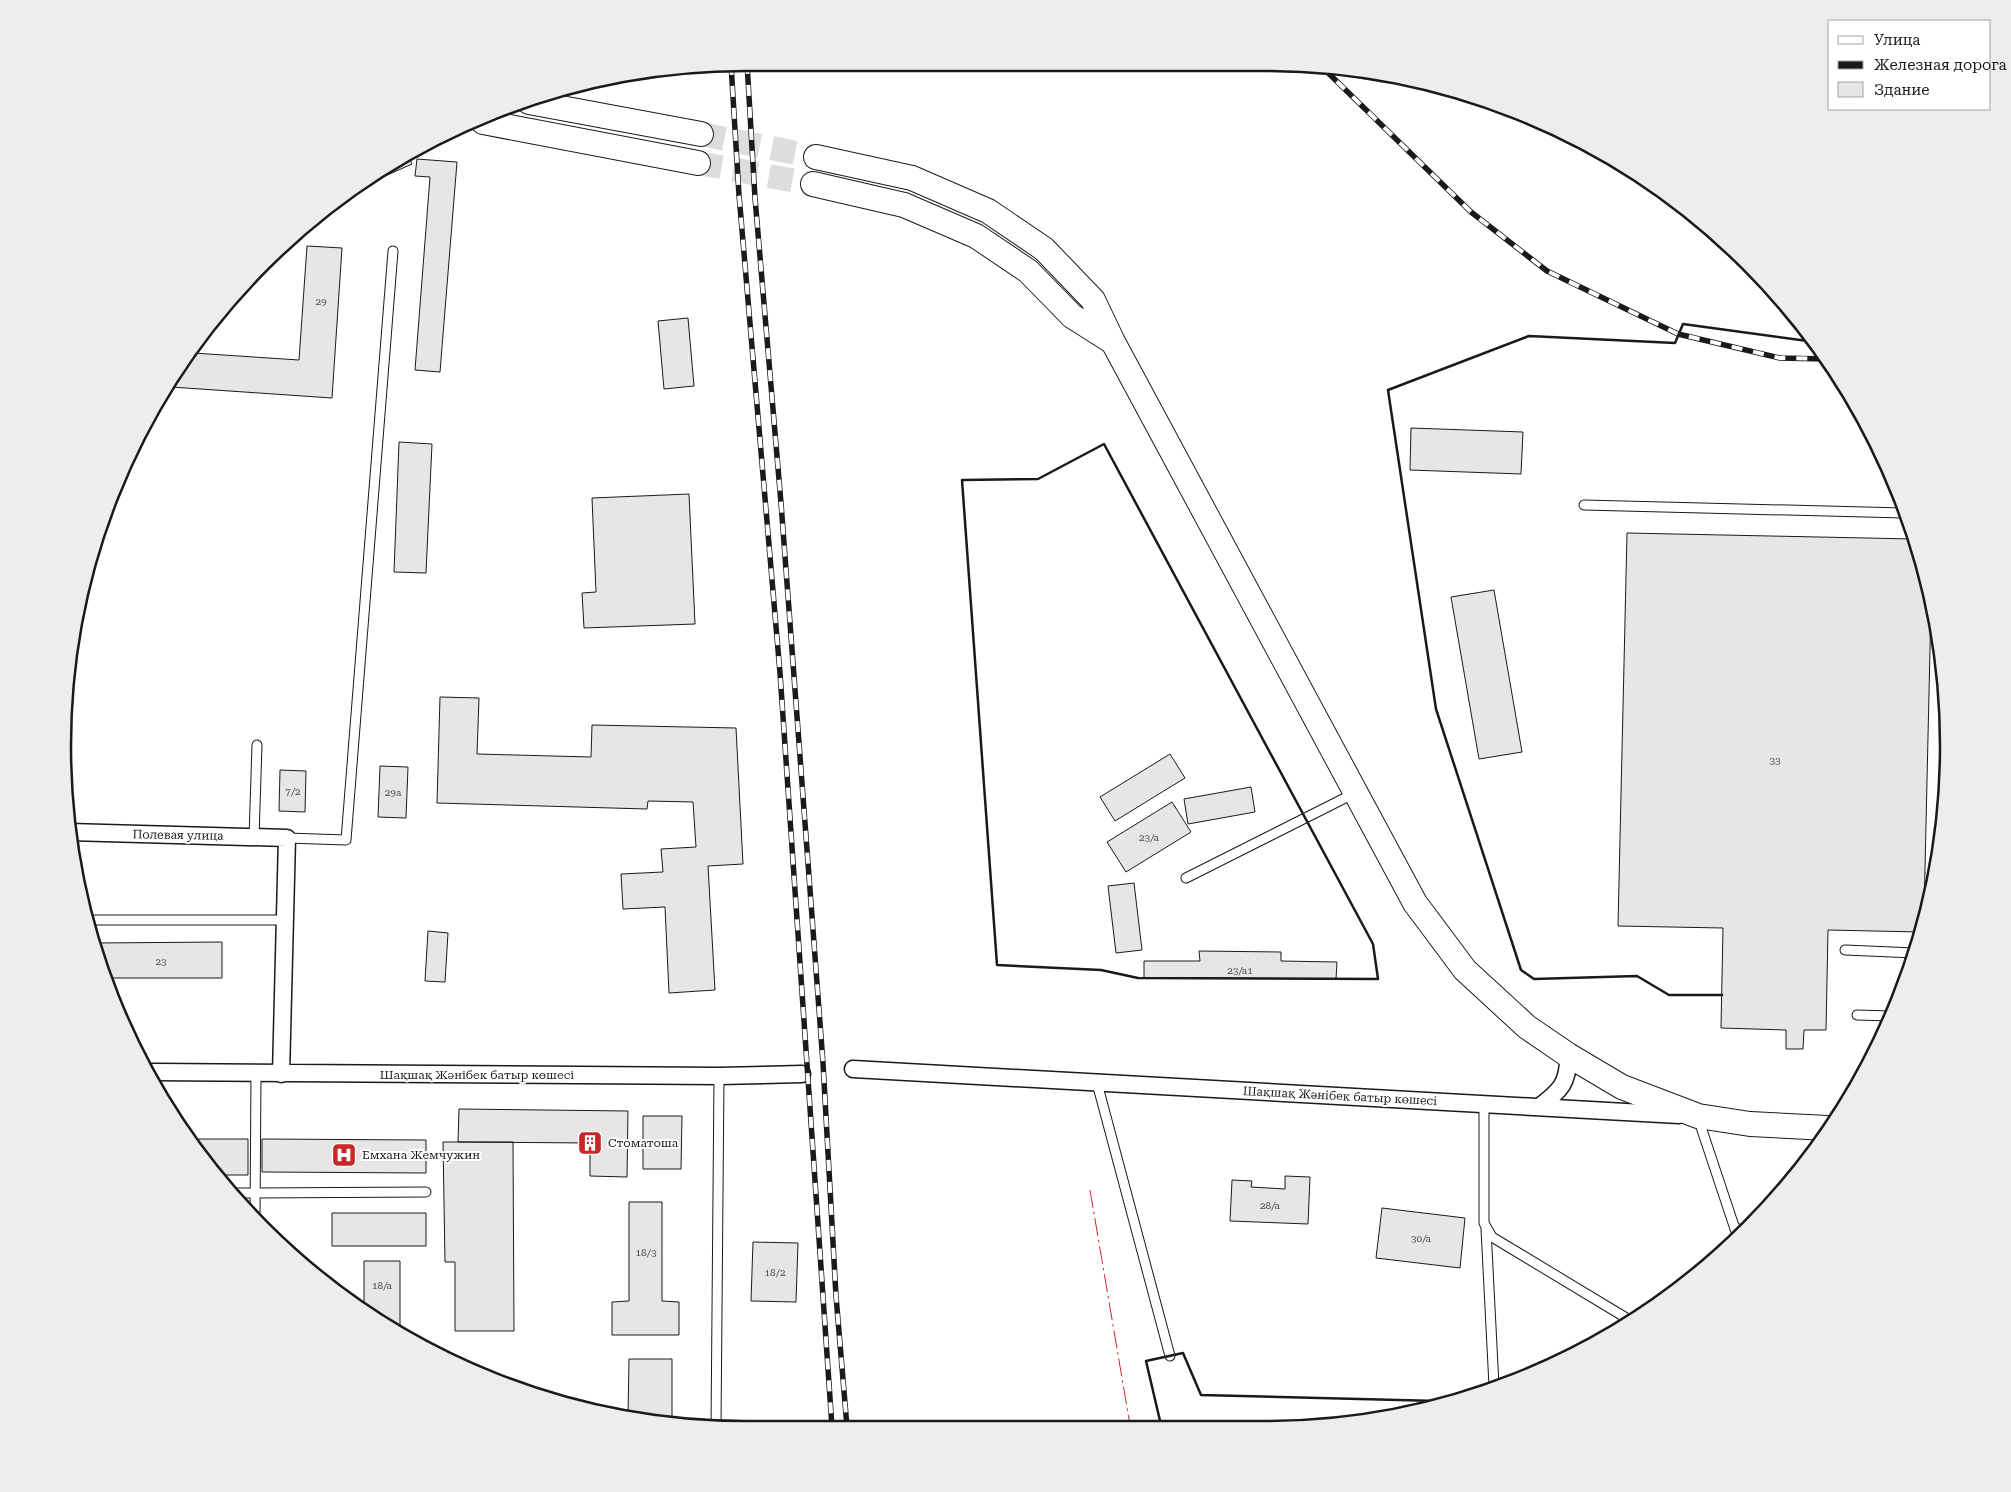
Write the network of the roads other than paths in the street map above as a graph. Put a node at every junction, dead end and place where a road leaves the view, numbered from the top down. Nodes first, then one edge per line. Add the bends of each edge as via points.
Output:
1 (539, 104) edge
2 (488, 123) edge
3 (702, 134) tunnel mouth
4 (816, 157) tunnel mouth
5 (698, 163) tunnel mouth
6 (813, 184) tunnel mouth
7 (392, 251) dead end
8 (1113, 342) junction
9 (1584, 505) dead end
10 (1898, 513) edge
11 (258, 745) dead end
12 (1355, 793) junction
13 (77, 832) edge
14 (254, 837) junction
15 (288, 838) junction
16 (1186, 878) dead end
17 (94, 920) edge
18 (285, 920) junction
19 (1845, 950) dead end
20 (1907, 953) edge
21 (1857, 1015) dead end
22 (1883, 1016) edge
23 (1568, 1055) junction
24 (852, 1069) dead end
25 (156, 1072) edge
26 (256, 1074) junction
27 (281, 1074) junction
28 (802, 1074) dead end
29 (719, 1076) junction
30 (1097, 1083) junction
31 (1484, 1104) junction
32 (1540, 1107) junction
33 (1698, 1116) junction
34 (1821, 1128) edge
35 (426, 1192) dead end
36 (241, 1193) edge
37 (255, 1193) junction
38 (255, 1208) edge
39 (1486, 1229) junction
40 (1736, 1229) edge
41 (1624, 1317) edge
42 (1170, 1356) dead end
43 (1494, 1380) edge
44 (716, 1420) edge

1 - 3 main road
2 - 5 main road
4 - 8 main road via 912,178 988,211 1044,249 1093,300
6 - 8 main road via 904,204 976,236 1028,270 1072,316
7 - 15 lane via 346,840
8 - 12 main road
9 - 10 lane
11 - 14 lane
12 - 16 lane
12 - 23 main road via 1415,903 1465,970 1526,1027
13 - 14 street, Полевая улица
14 - 15 street, Полевая улица
15 - 18 street
17 - 18 lane
18 - 27 street
19 - 20 lane
21 - 22 lane
23 - 32 street via 1566,1080 1557,1093
23 - 33 main road via 1622,1087
24 - 30 street, Шақшақ Жәнібек батыр көшесі
25 - 26 street, Шақшақ Жәнібек батыр көшесі
26 - 27 street, Шақшақ Жәнібек батыр көшесі
26 - 37 lane
27 - 29 street, Шақшақ Жәнібек батыр көшесі
28 - 29 street, Шақшақ Жәнібек батыр көшесі
29 - 44 lane
30 - 31 street, Шақшақ Жәнібек батыр көшесі
30 - 42 lane
31 - 32 street, Шақшақ Жәнібек батыр көшесі
31 - 39 lane
32 - 33 street, Шақшақ Жәнібек батыр көшесі
33 - 34 main road, Шақшақ Жәнібек батыр көшесі via 1750,1124
33 - 40 lane
35 - 37 lane
36 - 37 lane
37 - 38 lane
39 - 41 lane via 1492,1237
39 - 43 lane

